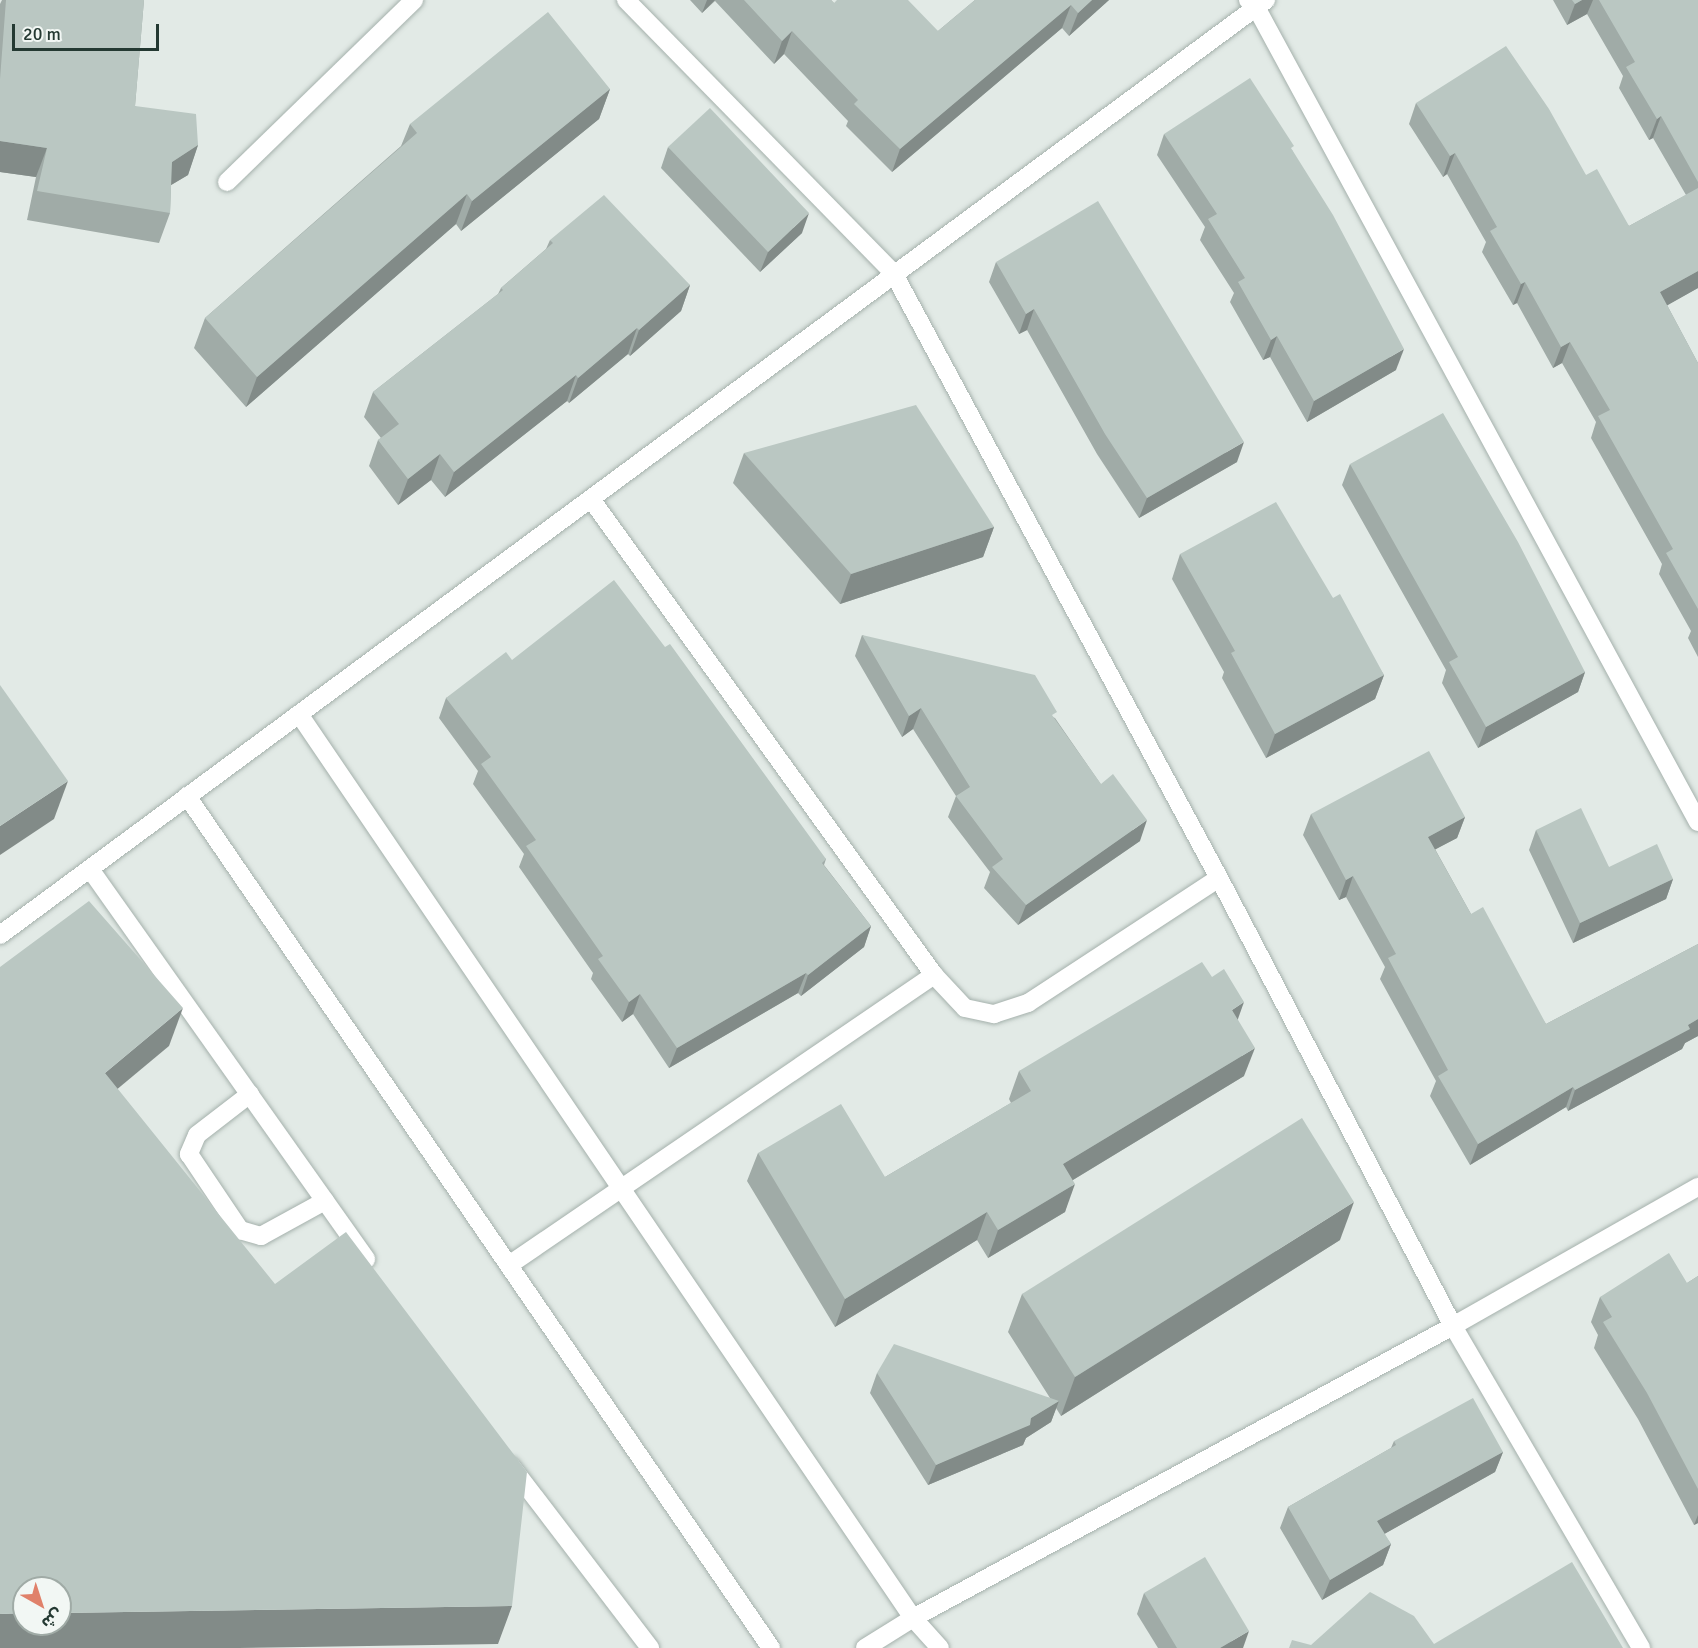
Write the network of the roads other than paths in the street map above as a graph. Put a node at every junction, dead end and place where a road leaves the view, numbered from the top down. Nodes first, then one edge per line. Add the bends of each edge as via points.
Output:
1 (414, 0) edge
2 (626, 0) edge
3 (1257, 2) edge
4 (227, 182) dead end
5 (894, 274) junction
6 (591, 499) junction
7 (299, 714) junction
8 (187, 796) junction
9 (1698, 822) edge
10 (90, 869) junction
11 (1219, 878) junction
12 (0, 935) edge
13 (934, 975) junction
14 (250, 1094) junction
15 (624, 1187) junction
16 (1698, 1187) edge
17 (325, 1201) junction
18 (509, 1265) junction
19 (380, 1279) edge
20 (1453, 1326) junction
21 (503, 1455) edge
22 (913, 1617) junction
23 (650, 1648) edge
24 (771, 1648) edge
25 (865, 1648) edge
26 (940, 1648) edge
27 (1641, 1648) edge

1 - 4 street
2 - 5 street
3 - 5 street
3 - 9 street
5 - 6 street
5 - 11 street
6 - 7 street
6 - 13 street
7 - 8 street
7 - 15 street
8 - 10 street
8 - 18 street
10 - 12 street
10 - 14 street
11 - 13 street via 1028,1003 994,1014 965,1008
11 - 20 street
13 - 15 street
14 - 17 street
14 - 17 street via 197,1135 189,1154 240,1230 261,1236
15 - 18 street
15 - 22 street
16 - 20 street
17 - 19 street
18 - 24 street
20 - 22 street
20 - 27 street
21 - 23 street
22 - 25 street
22 - 26 street

